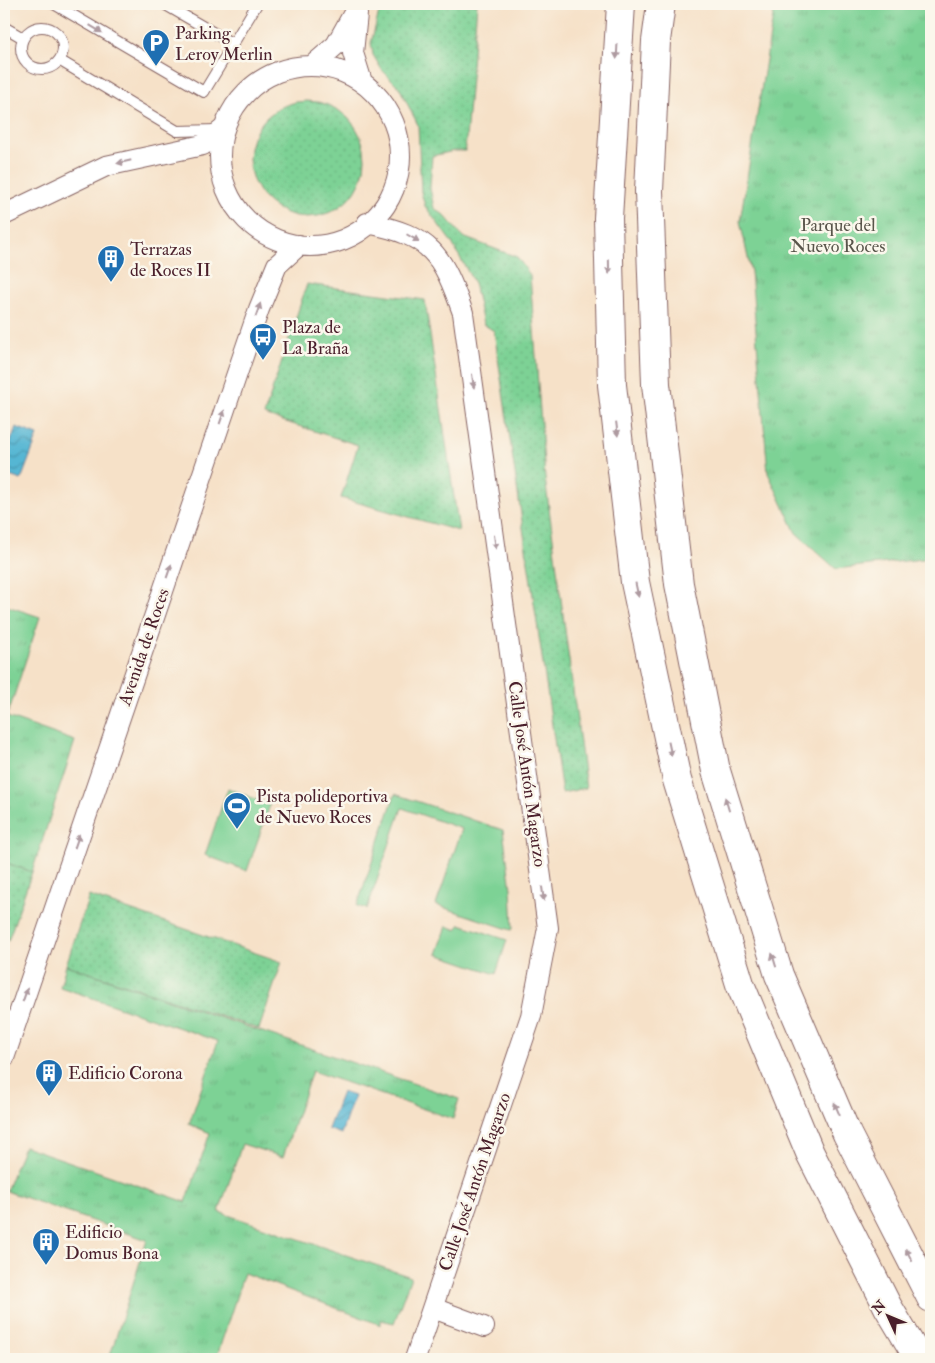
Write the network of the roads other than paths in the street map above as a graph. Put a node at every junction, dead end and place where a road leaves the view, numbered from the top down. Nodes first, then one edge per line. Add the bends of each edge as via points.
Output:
1 (54, 4) edge
2 (164, 4) edge
3 (258, 4) edge
4 (621, 4) edge
5 (661, 4) edge
6 (358, 6) edge
7 (4, 27) edge
8 (23, 38) junction
9 (233, 44) junction
10 (59, 60) junction
11 (313, 65) junction
12 (362, 82) junction
13 (223, 129) junction
14 (4, 215) edge
15 (367, 223) junction
16 (299, 246) junction
17 (4, 1058) edge
18 (931, 1298) edge
19 (433, 1308) junction
20 (484, 1327) dead end
21 (415, 1359) edge
22 (919, 1359) edge

1 -> 9 lane via 204,92
2 - 9 lane
3 - 9 lane
4 -> 22 highway via 608,218 612,385 635,582 676,780 740,984 810,1153 888,1306
18 -> 5 highway via 847,1134 779,975 716,771 679,584 656,384 649,191 656,41
6 - 11 street via 336,45
6 - 12 street via 354,53
7 - 8 lane
8 - 10 lane via 21,54 31,66 46,69
8 - 10 lane via 36,28 52,30 62,44
10 - 13 lane via 177,131
11 - 12 street via 344,71
11 - 13 street via 282,69 248,90
12 - 15 street via 384,104 397,133 400,159 393,190 378,215
13 -> 14 street via 203,144 106,166
13 - 16 street via 219,161 226,192 244,219 270,237
15 - 16 street via 354,235 331,244
15 -> 19 street, Calle José Antón Magarzo via 396,229 416,239 439,257 463,313 548,928 531,1016
17 -> 16 street, Avenida de Roces via 259,310 277,265
19 - 20 street
19 - 21 street, Calle José Antón Magarzo

